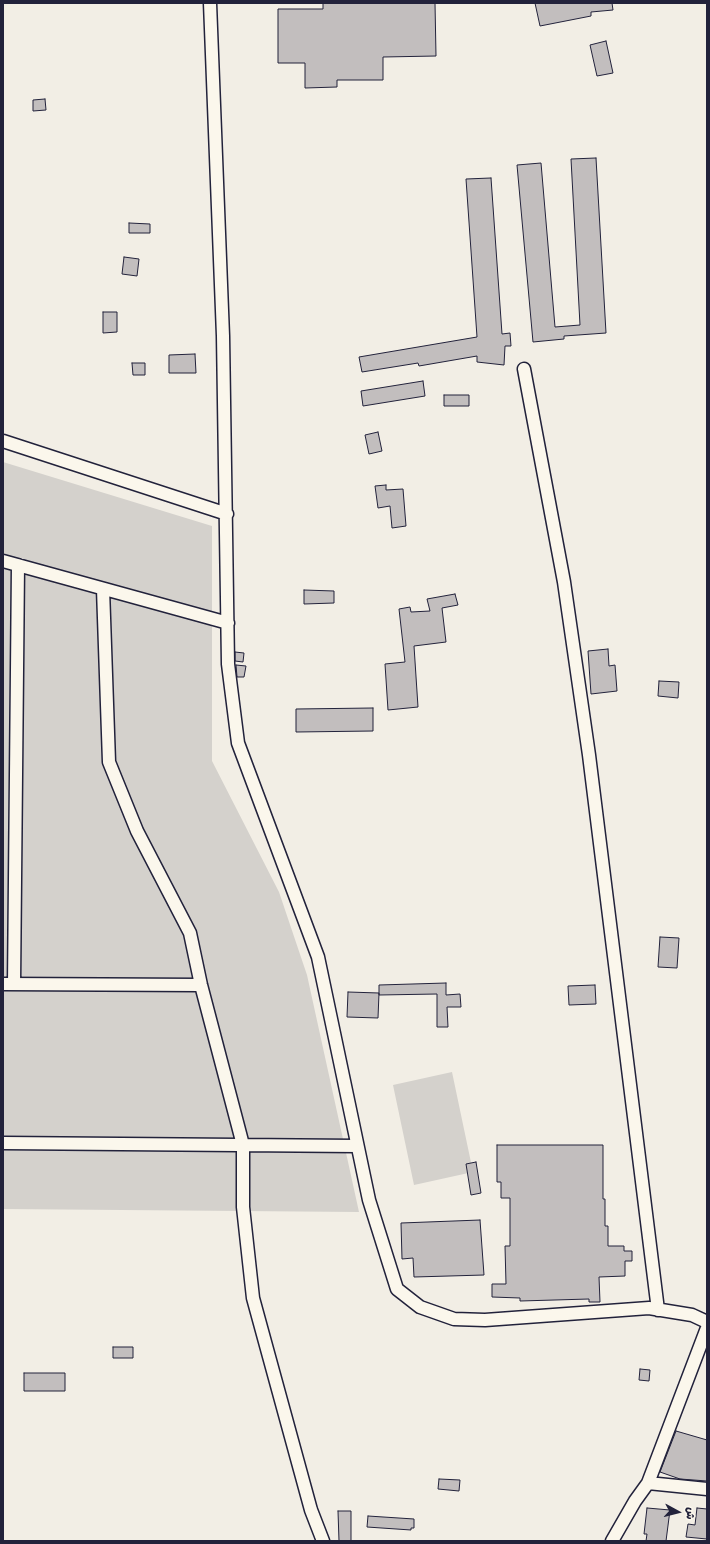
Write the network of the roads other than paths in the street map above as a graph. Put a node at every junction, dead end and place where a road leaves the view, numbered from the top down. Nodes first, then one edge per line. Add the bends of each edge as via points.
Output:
1 (210, 3) edge
2 (524, 369) dead end
3 (3, 441) edge
4 (227, 514) junction
5 (3, 561) edge
6 (18, 565) junction
7 (103, 589) junction
8 (228, 623) junction
9 (9, 984) edge
10 (201, 985) junction
11 (3, 1143) edge
12 (243, 1145) junction
13 (357, 1146) junction
14 (658, 1310) junction
15 (707, 1322) edge
16 (707, 1328) edge
17 (648, 1483) junction
18 (707, 1489) edge
19 (323, 1541) edge
20 (612, 1541) edge

1 - 4 street
2 - 14 street via 566,590
3 - 4 street
4 - 8 street
5 - 6 street
6 - 7 street
6 - 9 street
7 - 8 street
7 - 10 street via 109,762 137,831 190,933
8 - 13 street via 228,664 238,743 318,958
9 - 10 street
10 - 12 street
11 - 12 street
12 - 13 street
12 - 19 street via 243,1207 253,1298 311,1510
13 - 14 street via 369,1200 397,1289 420,1307 454,1319 485,1320 649,1308
14 - 15 street via 692,1315
16 - 17 street
17 - 18 street
17 - 20 street

